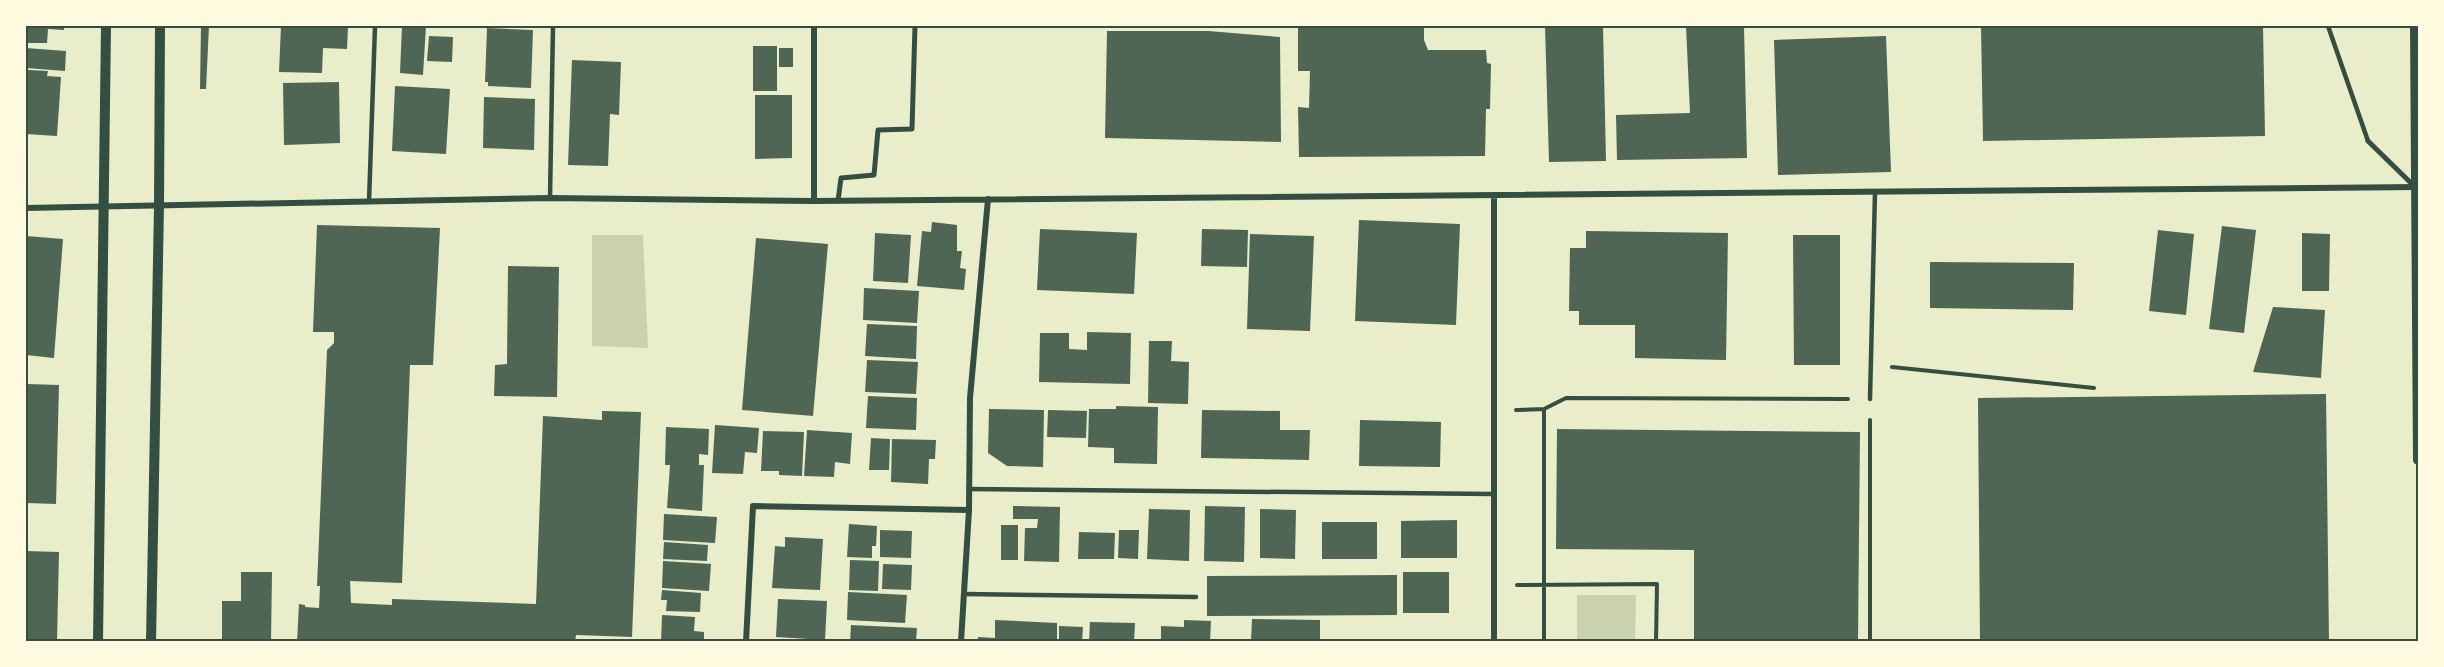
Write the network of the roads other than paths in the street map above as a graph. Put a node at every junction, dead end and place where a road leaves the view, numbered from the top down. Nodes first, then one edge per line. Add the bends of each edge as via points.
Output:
1 (106, 26) edge
2 (160, 26) edge
3 (375, 26) edge
4 (554, 26) edge
5 (814, 26) edge
6 (915, 26) edge
7 (2328, 26) edge
8 (2415, 26) edge
9 (2368, 141) joint
10 (2417, 187) edge
11 (1875, 192) junction
12 (1494, 196) junction
13 (550, 198) junction
14 (988, 199) junction
15 (814, 201) junction
16 (838, 201) junction
17 (369, 202) junction
18 (159, 206) junction
19 (26, 207) edge
20 (104, 207) junction
21 (1870, 399) road end
22 (2418, 460) edge
23 (969, 489) junction
24 (1494, 494) junction
25 (969, 510) junction
26 (964, 594) junction
27 (1196, 597) dead end
28 (98, 642) edge
29 (151, 642) edge
30 (746, 642) edge
31 (961, 642) edge
32 (1494, 642) edge

1 - 20 street
2 - 18 street
3 - 17 lane
4 - 13 lane
5 - 15 street
6 - 16 street via 912,129 878,130 874,175 841,178
7 - 9 lane
8 - 10 street
9 - 10 street
10 - 11 street
10 - 22 street
11 - 12 street
11 - 21 lane
12 - 14 street
12 - 24 street
13 - 15 street
13 - 17 street
14 - 16 street
14 - 23 street via 970,398
15 - 16 street
17 - 18 street
18 - 20 street
18 - 29 street
19 - 20 street
20 - 28 street
23 - 24 lane
23 - 25 street
24 - 32 street
25 - 26 street
25 - 30 street via 753,506
26 - 27 lane
26 - 31 street

